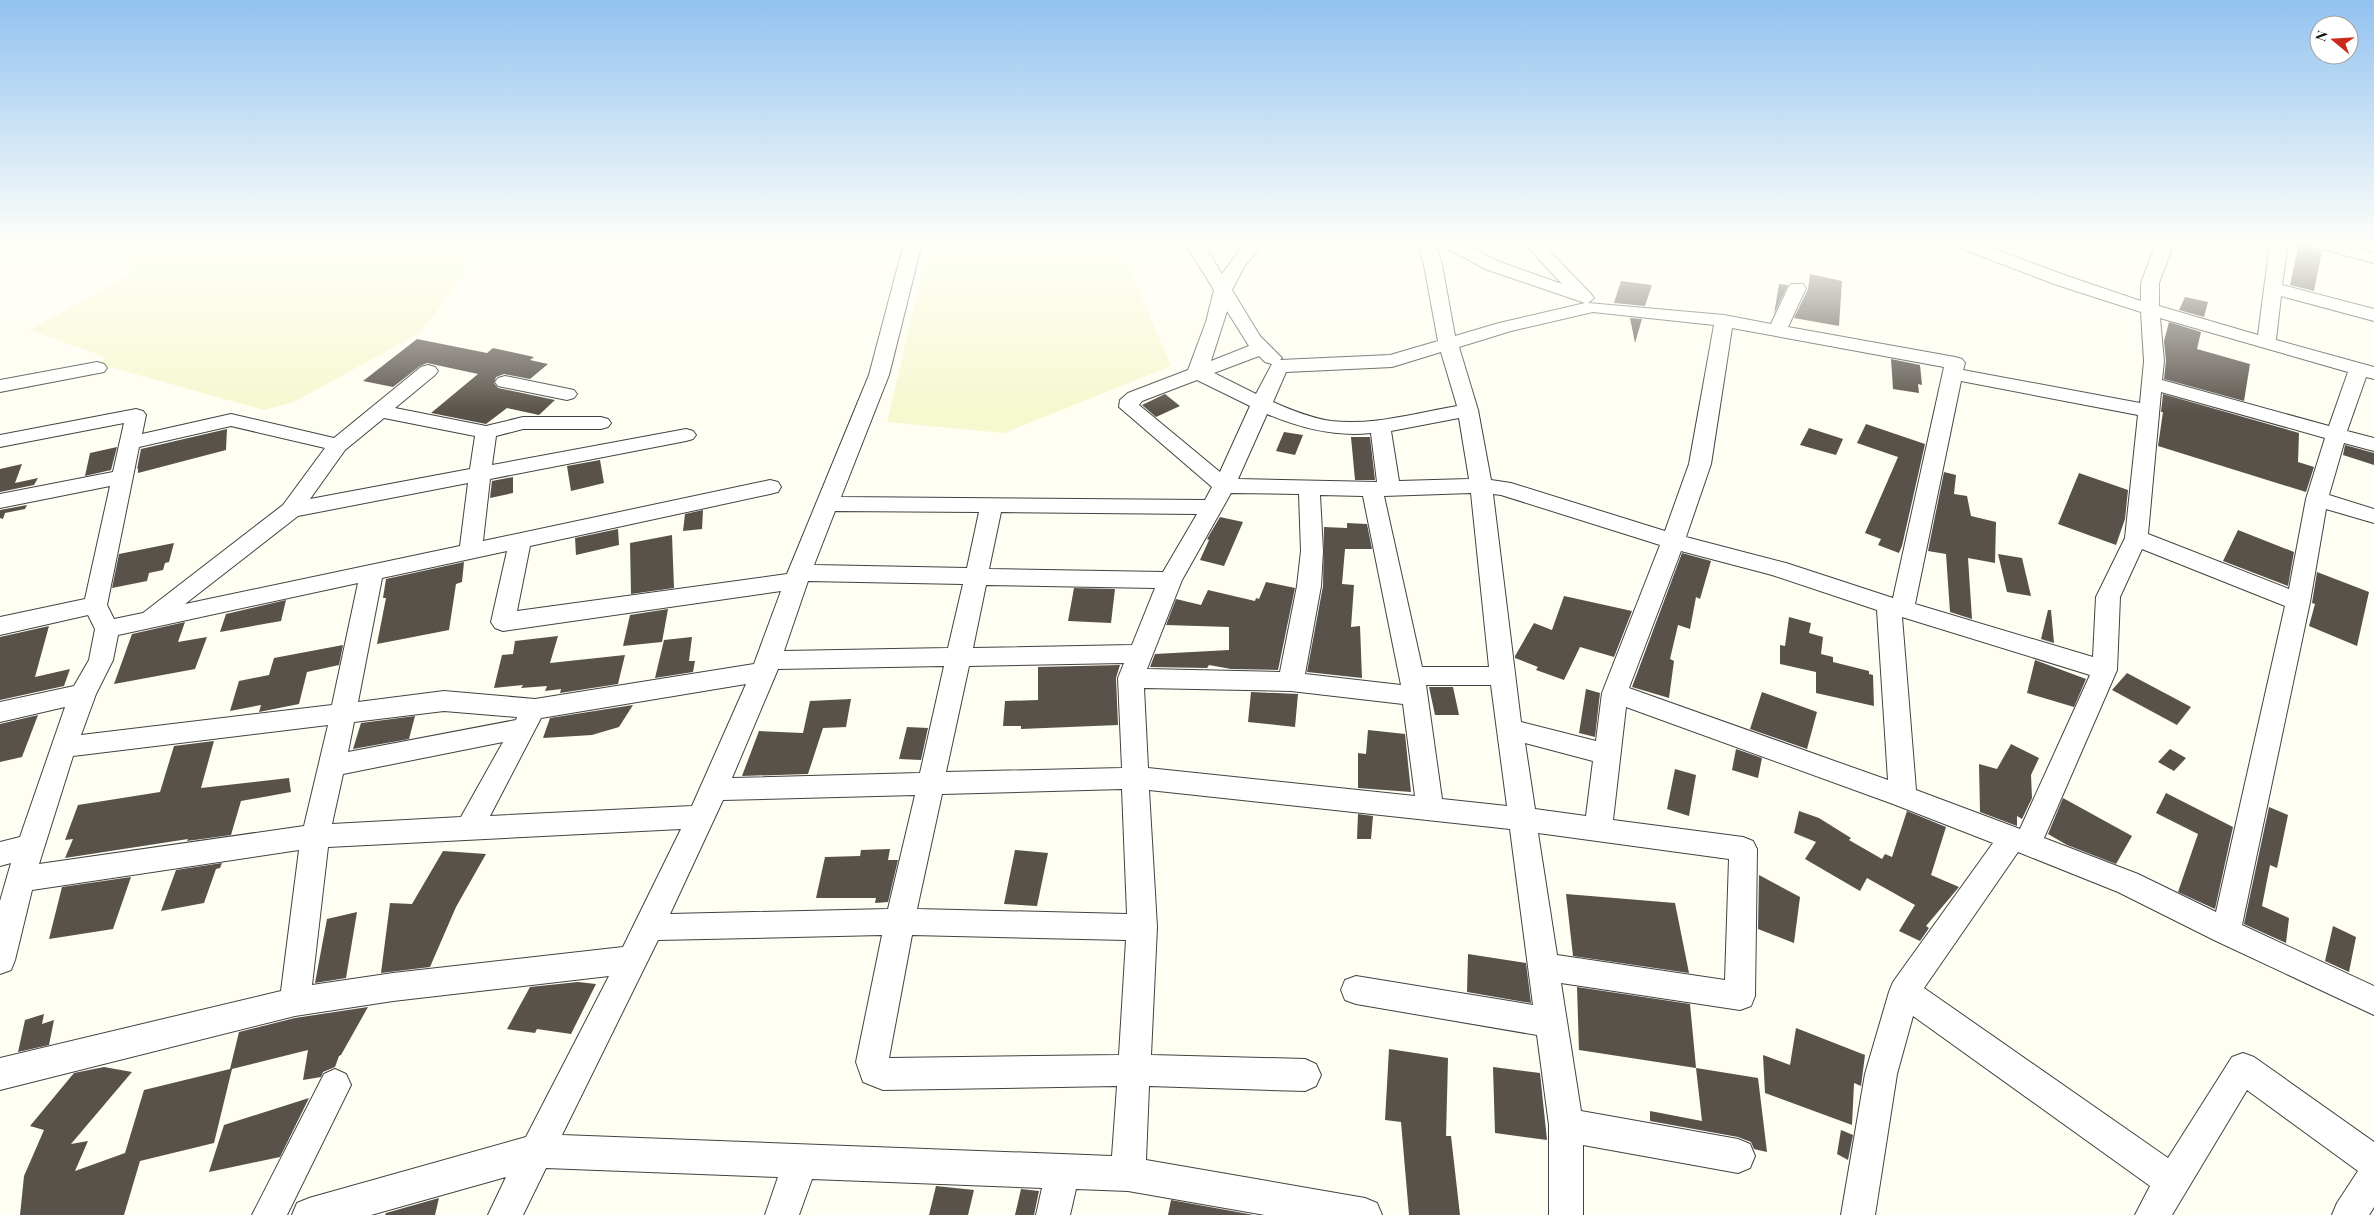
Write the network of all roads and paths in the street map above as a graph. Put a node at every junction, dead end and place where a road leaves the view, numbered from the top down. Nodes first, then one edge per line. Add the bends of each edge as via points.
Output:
1 (898, 300) edge
2 (1220, 300) edge
3 (1230, 300) edge
4 (1439, 300) edge
5 (1580, 300) edge
6 (1586, 300) edge
7 (1791, 300) edge
8 (2121, 300) edge
9 (2150, 300) edge
10 (2272, 300) edge
11 (2317, 300) edge
12 (1589, 303) junction
13 (2150, 310) junction
14 (2374, 315) edge
15 (1724, 321) junction
16 (1776, 332) junction
17 (1448, 343) junction
18 (2266, 343) junction
19 (1261, 348) junction
20 (1281, 366) junction
21 (97, 368) dead end
22 (428, 371) dead end
23 (1197, 372) junction
24 (2366, 372) edge
25 (1952, 374) junction
26 (505, 382) dead end
27 (2152, 384) junction
28 (0, 386) edge
29 (1263, 404) junction
30 (380, 410) junction
31 (1468, 410) junction
32 (2150, 411) junction
33 (536, 423) junction
34 (602, 423) dead end
35 (1380, 425) junction
36 (486, 432) junction
37 (2336, 434) junction
38 (686, 435) dead end
39 (0, 441) edge
40 (130, 443) junction
41 (338, 445) junction
42 (2374, 445) edge
43 (480, 474) junction
44 (123, 477) junction
45 (1224, 486) junction
46 (1309, 486) junction
47 (1481, 486) junction
48 (770, 487) dead end
49 (1380, 489) junction
50 (2317, 499) junction
51 (0, 501) edge
52 (827, 504) junction
53 (992, 505) junction
54 (1212, 507) junction
55 (292, 510) junction
56 (2374, 516) edge
57 (2136, 538) junction
58 (520, 541) junction
59 (1673, 541) junction
60 (470, 552) junction
61 (372, 572) junction
62 (798, 577) junction
63 (976, 577) junction
64 (1170, 580) junction
65 (2298, 602) junction
66 (95, 605) junction
67 (1896, 607) junction
68 (147, 621) junction
69 (0, 626) edge
70 (107, 629) junction
71 (958, 656) junction
72 (766, 666) junction
73 (1135, 666) junction
74 (2105, 670) junction
75 (1502, 676) junction
76 (1291, 682) junction
77 (1413, 686) junction
78 (1615, 693) junction
79 (83, 694) junction
80 (0, 712) edge
81 (342, 713) junction
82 (529, 718) junction
83 (1510, 729) junction
84 (63, 747) junction
85 (1607, 754) junction
86 (332, 766) junction
87 (1137, 778) junction
88 (931, 783) junction
89 (714, 789) junction
90 (1903, 796) junction
91 (1430, 809) junction
92 (700, 816) junction
93 (1522, 819) junction
94 (470, 828) junction
95 (1598, 830) junction
96 (315, 836) junction
97 (2020, 841) junction
98 (31, 846) junction
99 (0, 854) edge
100 (20, 879) junction
101 (900, 922) junction
102 (649, 927) junction
103 (1142, 927) junction
104 (2226, 932) junction
105 (0, 960) edge
106 (632, 960) junction
107 (1543, 967) junction
108 (1356, 990) dead end
109 (1904, 992) junction
110 (2374, 1001) edge
111 (295, 1002) junction
112 (1551, 1023) junction
113 (1134, 1070) junction
114 (0, 1074) edge
115 (1305, 1075) dead end
116 (335, 1085) dead end
117 (1566, 1125) junction
118 (537, 1151) junction
119 (1738, 1156) dead end
120 (801, 1161) junction
121 (2374, 1162) edge
122 (1062, 1172) junction
123 (1128, 1174) junction
124 (2374, 1176) edge
125 (2173, 1182) junction
126 (1571, 1213) edge
127 (269, 1215) edge
128 (309, 1215) edge
129 (505, 1215) edge
130 (782, 1215) edge
131 (1053, 1215) edge
132 (1365, 1215) edge
133 (1858, 1215) edge
134 (2152, 1215) edge
135 (2349, 1215) edge

1 - 52 street via 879,375
2 - 23 street
3 - 19 street
4 - 17 street
5 - 12 street
6 - 12 street
7 - 16 street
8 - 13 street
9 - 13 street
10 - 18 street
11 - 14 street
12 - 15 street
12 - 17 street
13 - 18 street
13 - 27 street via 2154,361
15 - 16 street
15 - 59 street via 1700,464
16 - 25 street via 1955,363
17 - 20 street via 1379,363
17 - 31 street
18 - 24 street
19 - 20 street
19 - 23 street
20 - 29 street
21 - 28 street
22 - 30 street
23 - 29 street
23 - 45 street via 1135,397 1130,400 1129,407
24 - 37 street
25 - 32 street
25 - 67 street
26 - 33 street via 567,394
27 - 32 street
27 - 37 street
29 - 35 street via 1330,426 1362,428
29 - 45 street
30 - 36 street
30 - 41 street
31 - 35 street
31 - 47 street
32 - 57 street
33 - 34 street
33 - 36 street
35 - 49 street
36 - 43 street
37 - 42 street
37 - 50 street
38 - 43 street
39 - 40 street via 136,416
40 - 41 street via 231,420
40 - 44 street
41 - 55 street
43 - 55 street
43 - 60 street
44 - 51 street
44 - 66 street
45 - 46 street
45 - 54 street
46 - 49 street
46 - 76 street via 1312,551 1309,586
47 - 49 street
47 - 59 street via 1503,488
47 - 75 street
48 - 58 street
49 - 77 street
50 - 56 street
50 - 65 street
52 - 53 street
52 - 62 street
53 - 54 street
53 - 63 street
54 - 64 street
55 - 68 street
57 - 65 street
57 - 74 street via 2108,597
58 - 60 street
58 - 62 street via 503,622
59 - 67 street via 1778,569
59 - 78 street
60 - 61 street
61 - 68 street
61 - 81 street
62 - 63 street
62 - 72 street
63 - 64 street
63 - 71 street
64 - 73 street
65 - 104 street
66 - 69 street
66 - 70 street
67 - 74 street
67 - 90 street
68 - 70 street
70 - 79 street via 101,660
71 - 72 street
71 - 73 street
71 - 88 street
72 - 82 street
72 - 89 street
73 - 76 street
73 - 87 street
74 - 97 street
75 - 77 street
75 - 83 street
76 - 77 street
77 - 91 street
78 - 85 street
78 - 90 street
79 - 80 street
79 - 84 street
81 - 82 street via 444,701
81 - 84 street
81 - 86 street
82 - 86 street
82 - 94 street
83 - 85 street
83 - 93 street
84 - 98 street
85 - 95 street
86 - 96 street
87 - 88 street
87 - 91 street
87 - 103 street
88 - 89 street
88 - 101 street
89 - 92 street
90 - 97 street
91 - 93 street
92 - 94 street
92 - 102 street
93 - 95 street
93 - 107 street
94 - 96 street
95 - 107 street via 1743,850 1740,996
96 - 100 street
96 - 111 street
97 - 104 street via 2128,883
97 - 109 street
98 - 99 street
98 - 100 street
100 - 105 street
101 - 102 street
101 - 103 street
101 - 113 street via 872,1062 874,1070 883,1074
102 - 106 street
103 - 113 street
104 - 110 street
106 - 111 street via 393,987
106 - 118 street
107 - 112 street
108 - 112 street
109 - 125 street
109 - 133 street via 1882,1074
111 - 114 street
112 - 117 street
113 - 115 street
113 - 123 street
116 - 127 street
117 - 119 street
117 - 126 street
118 - 120 street
118 - 128 street
118 - 129 street
120 - 122 street
120 - 130 street
121 - 125 street via 2243,1068
122 - 123 street
122 - 131 street
123 - 132 street
124 - 135 street
125 - 134 street

